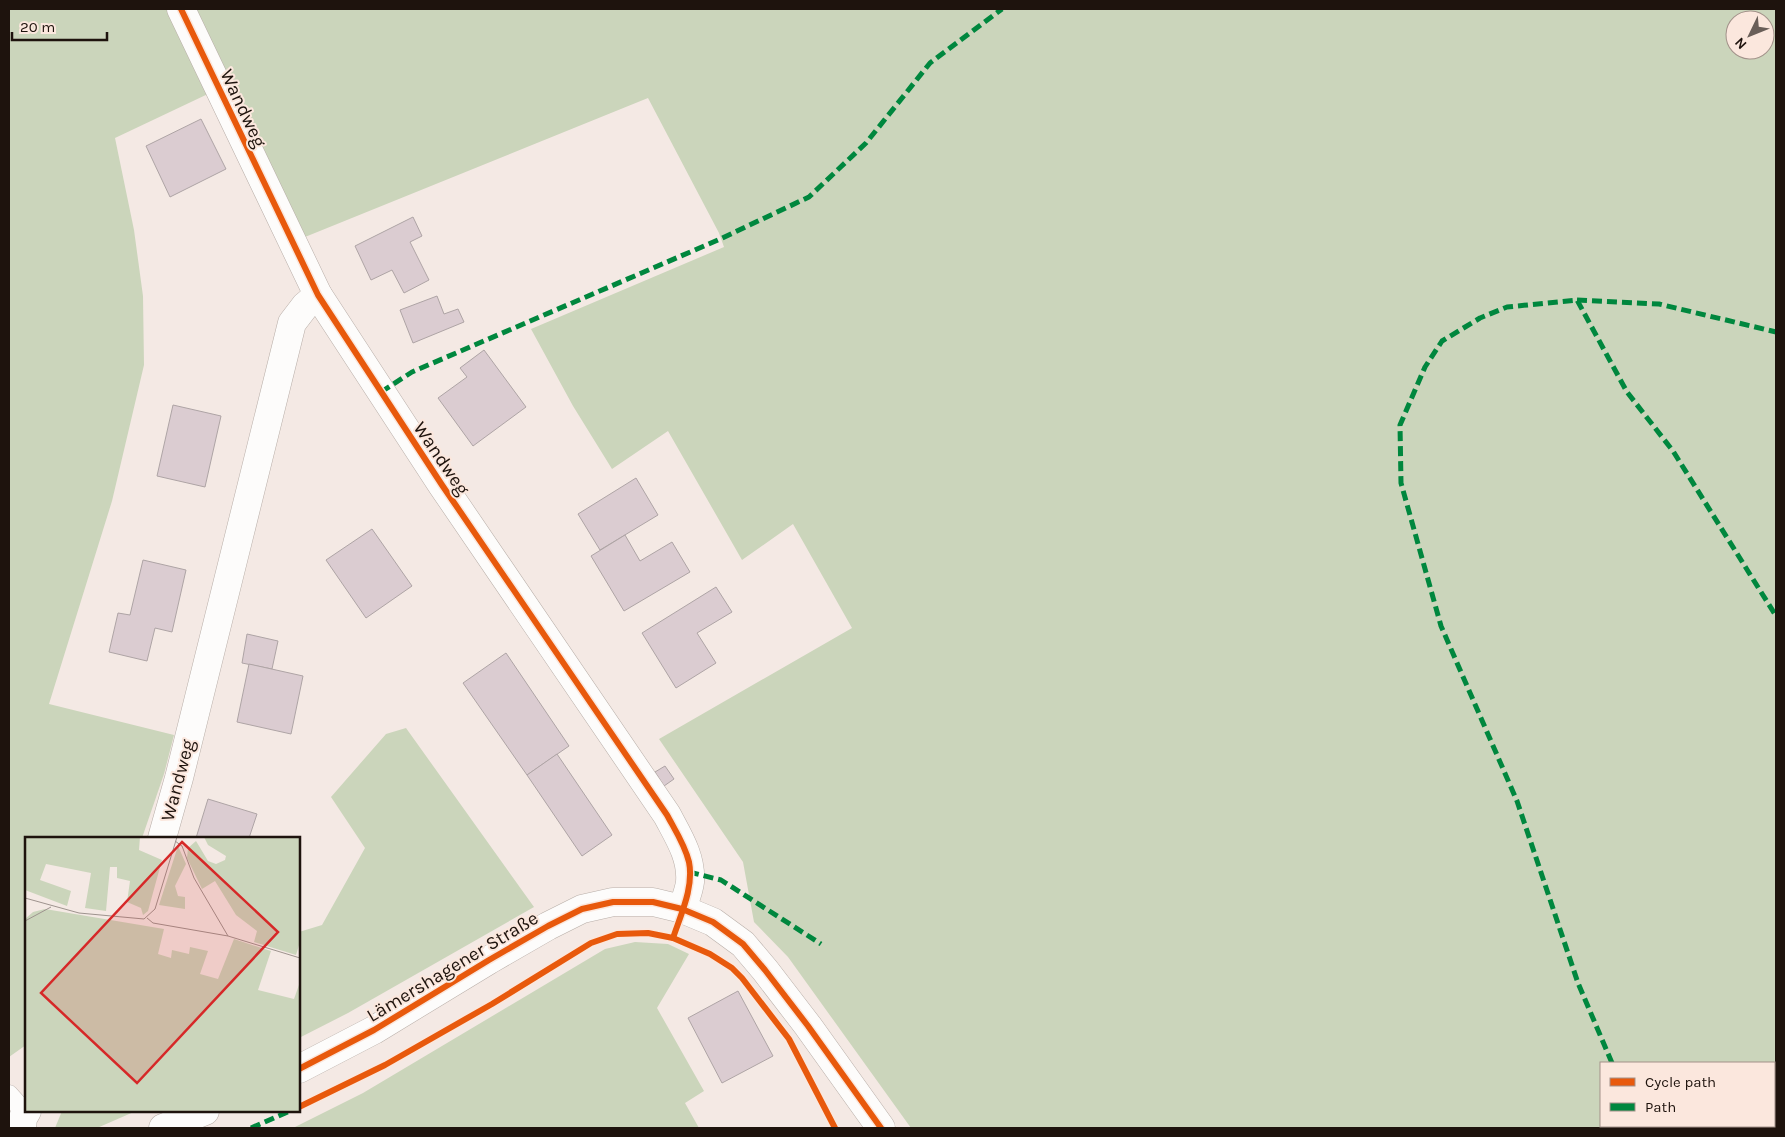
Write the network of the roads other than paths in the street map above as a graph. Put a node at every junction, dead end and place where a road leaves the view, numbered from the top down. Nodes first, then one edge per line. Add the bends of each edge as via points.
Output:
1 (181, 9) edge
2 (318, 295) junction
3 (162, 837) edge
4 (682, 909) junction
5 (300, 1068) edge
6 (9, 1094) edge
7 (203, 1112) edge
8 (24, 1119) edge
9 (163, 1128) edge
10 (881, 1128) edge

1 - 2 street, Wandweg
2 - 3 street, Wandweg via 292,323
2 - 4 street, Wandweg via 453,502 667,816 688,861 690,883
4 - 5 street, Lämershagener Straße via 653,902 613,902 582,909 506,950 374,1030
4 - 10 street, Lämershagener Straße via 713,922 743,944 808,1026
6 - 8 lane
7 - 9 street

